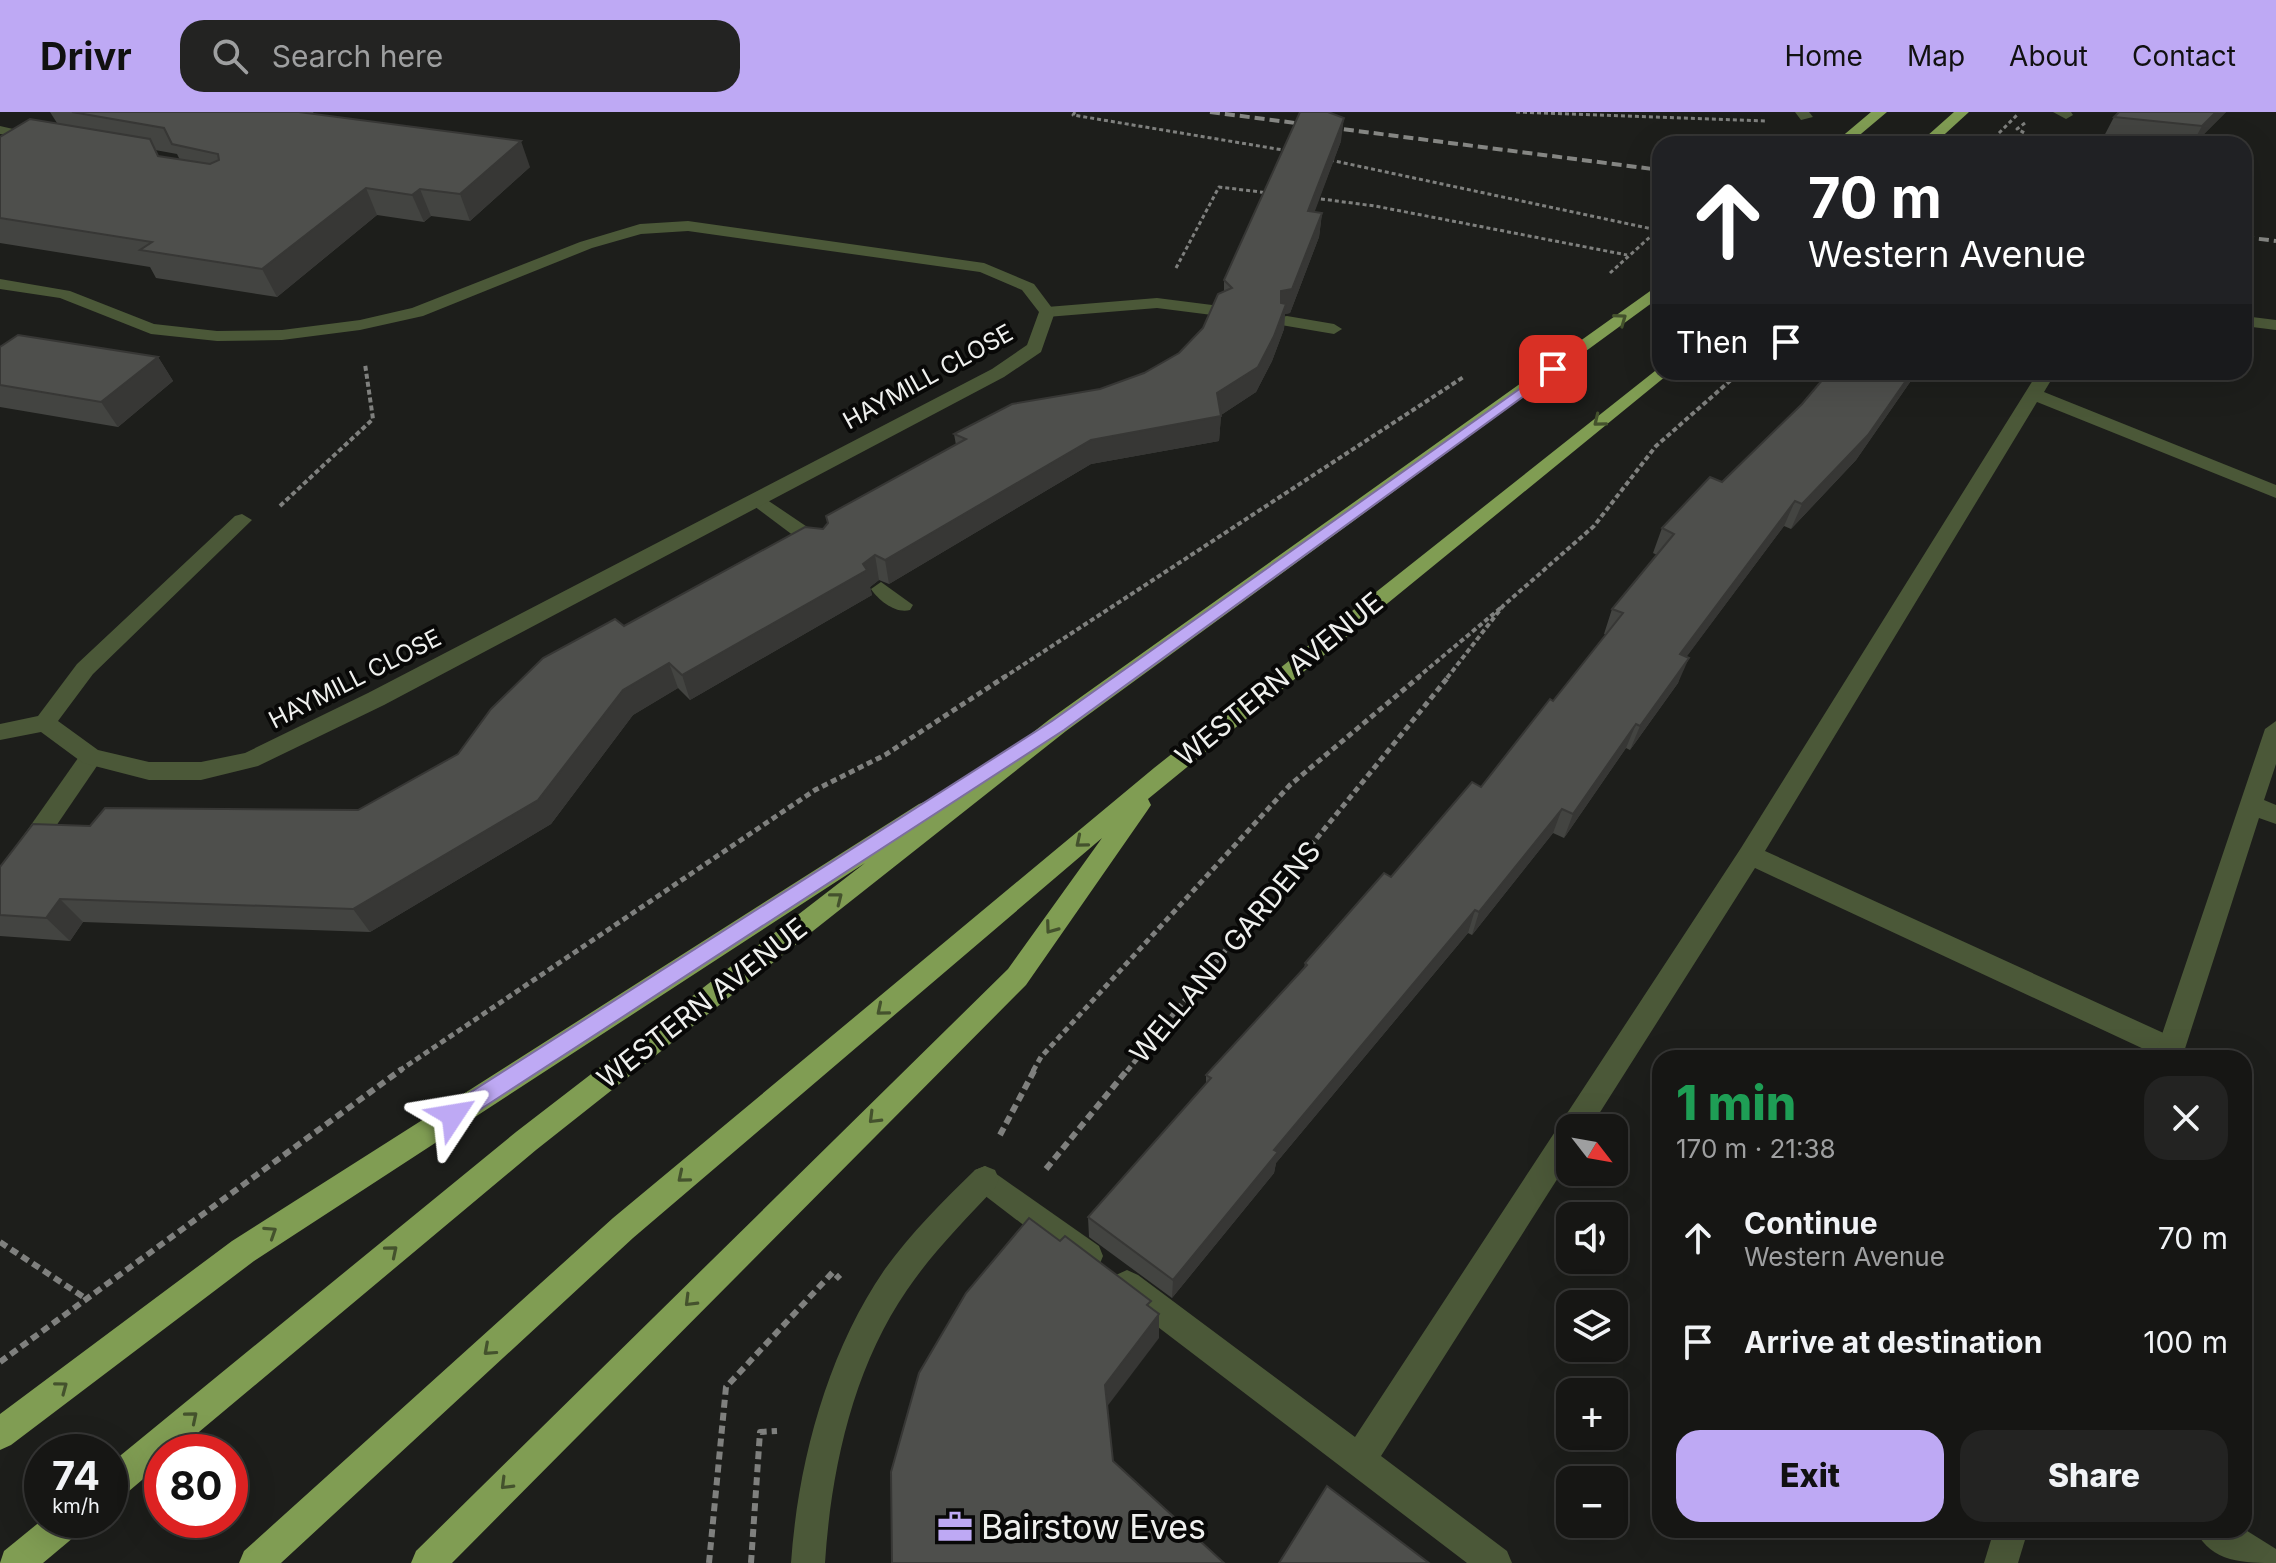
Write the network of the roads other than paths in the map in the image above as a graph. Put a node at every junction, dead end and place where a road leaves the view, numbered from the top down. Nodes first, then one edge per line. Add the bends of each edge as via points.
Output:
1 (1880, 112) edge
2 (1962, 112) edge
3 (0, 130) edge
4 (1850, 136) edge
5 (1934, 136) edge
6 (54, 139) edge
7 (0, 284) edge
8 (1652, 295) edge
9 (1220, 311) edge
10 (1047, 312) junction
11 (1287, 321) edge
12 (2252, 322) edge
13 (2276, 325) edge
14 (1334, 329) dead end
15 (1652, 378) edge
16 (2042, 380) edge
17 (2033, 394) junction
18 (2276, 492) edge
19 (757, 499) junction
20 (242, 520) road end
21 (821, 546) edge
22 (881, 589) edge
23 (903, 605) dead end
24 (45, 723) junction
25 (1058, 725) junction
26 (2276, 729) edge
27 (0, 732) edge
28 (91, 757) junction
29 (1162, 774) junction
30 (2251, 804) junction
31 (2276, 815) edge
32 (1750, 855) junction
33 (0, 888) edge
34 (2162, 1050) edge
35 (2171, 1050) edge
36 (1583, 1114) edge
37 (1556, 1156) edge
38 (0, 1434) edge
39 (1360, 1459) junction
40 (128, 1470) edge
41 (46, 1538) edge
42 (2009, 1538) edge
43 (2226, 1538) edge
44 (16, 1563) edge
45 (256, 1563) edge
46 (428, 1563) edge
47 (808, 1563) edge
48 (1495, 1563) edge
49 (2001, 1563) edge
50 (2268, 1563) edge

1 - 4 highway
2 - 5 highway
3 - 6 street
7 - 10 street, HAYMILL CLOSE via 64,294 151,329 282,335 417,312 586,245 640,229 688,226 984,268 1028,287
25 -> 8 highway, WESTERN AVENUE
9 - 10 street via 1157,303
10 - 19 street, HAYMILL CLOSE via 1035,348 998,373
11 - 14 street
12 - 13 street
15 -> 29 highway, WESTERN AVENUE
16 - 17 street
17 - 18 street
17 - 32 street
19 - 21 street
19 - 28 street, HAYMILL CLOSE via 250,760 201,771 149,771
20 - 24 street via 85,669
22 - 23 street
24 - 27 street
24 - 28 street, HAYMILL CLOSE
38 -> 25 highway via 243,1251
40 -> 25 highway, WESTERN AVENUE via 526,1141
26 - 30 street
28 - 33 street
29 -> 45 highway, WESTERN AVENUE via 623,1228
29 -> 46 highway via 1017,977
30 - 31 street
30 - 35 street
32 - 34 street
32 - 36 street
37 - 39 street
39 - 47 street via 985,1179 931,1235 875,1315 830,1427 809,1520
39 - 48 street
41 - 44 highway
42 - 49 street
43 - 50 street

